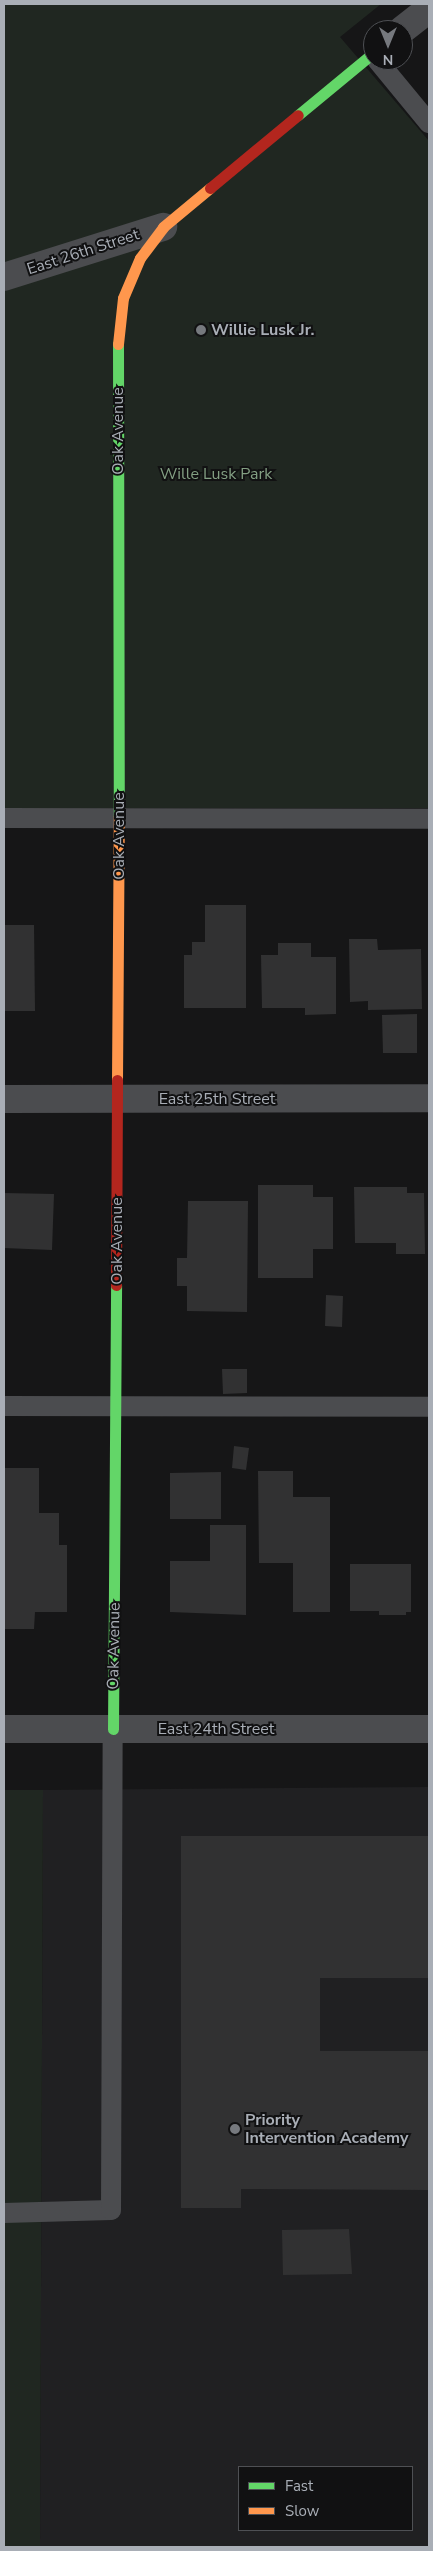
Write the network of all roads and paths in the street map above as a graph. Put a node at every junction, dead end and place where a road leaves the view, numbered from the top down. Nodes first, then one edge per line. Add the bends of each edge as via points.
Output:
1 (425, 8) edge
2 (412, 20) edge
3 (363, 65) edge
4 (385, 70) edge
5 (429, 123) edge
6 (162, 227) junction
7 (4, 277) edge
8 (4, 818) edge
9 (119, 818) junction
10 (429, 819) edge
11 (429, 1098) edge
12 (4, 1099) edge
13 (118, 1099) junction
14 (4, 1406) edge
15 (116, 1406) junction
16 (429, 1406) edge
17 (4, 1729) edge
18 (113, 1729) junction
19 (429, 1729) edge
20 (4, 2213) edge

1 - 2 street
3 - 6 street, Oak Avenue
4 - 5 lane
6 - 7 street, East 26th Street
6 - 9 street, Oak Avenue via 140,258 123,298 118,334
8 - 9 lane
9 - 10 lane
9 - 13 street, Oak Avenue
11 - 13 street, East 25th Street
12 - 13 street, East 25th Street
13 - 15 street, Oak Avenue
14 - 15 lane
15 - 16 lane
15 - 18 street, Oak Avenue
17 - 18 street, East 24th Street
18 - 19 street, East 24th Street
18 - 20 lane via 110,2210

